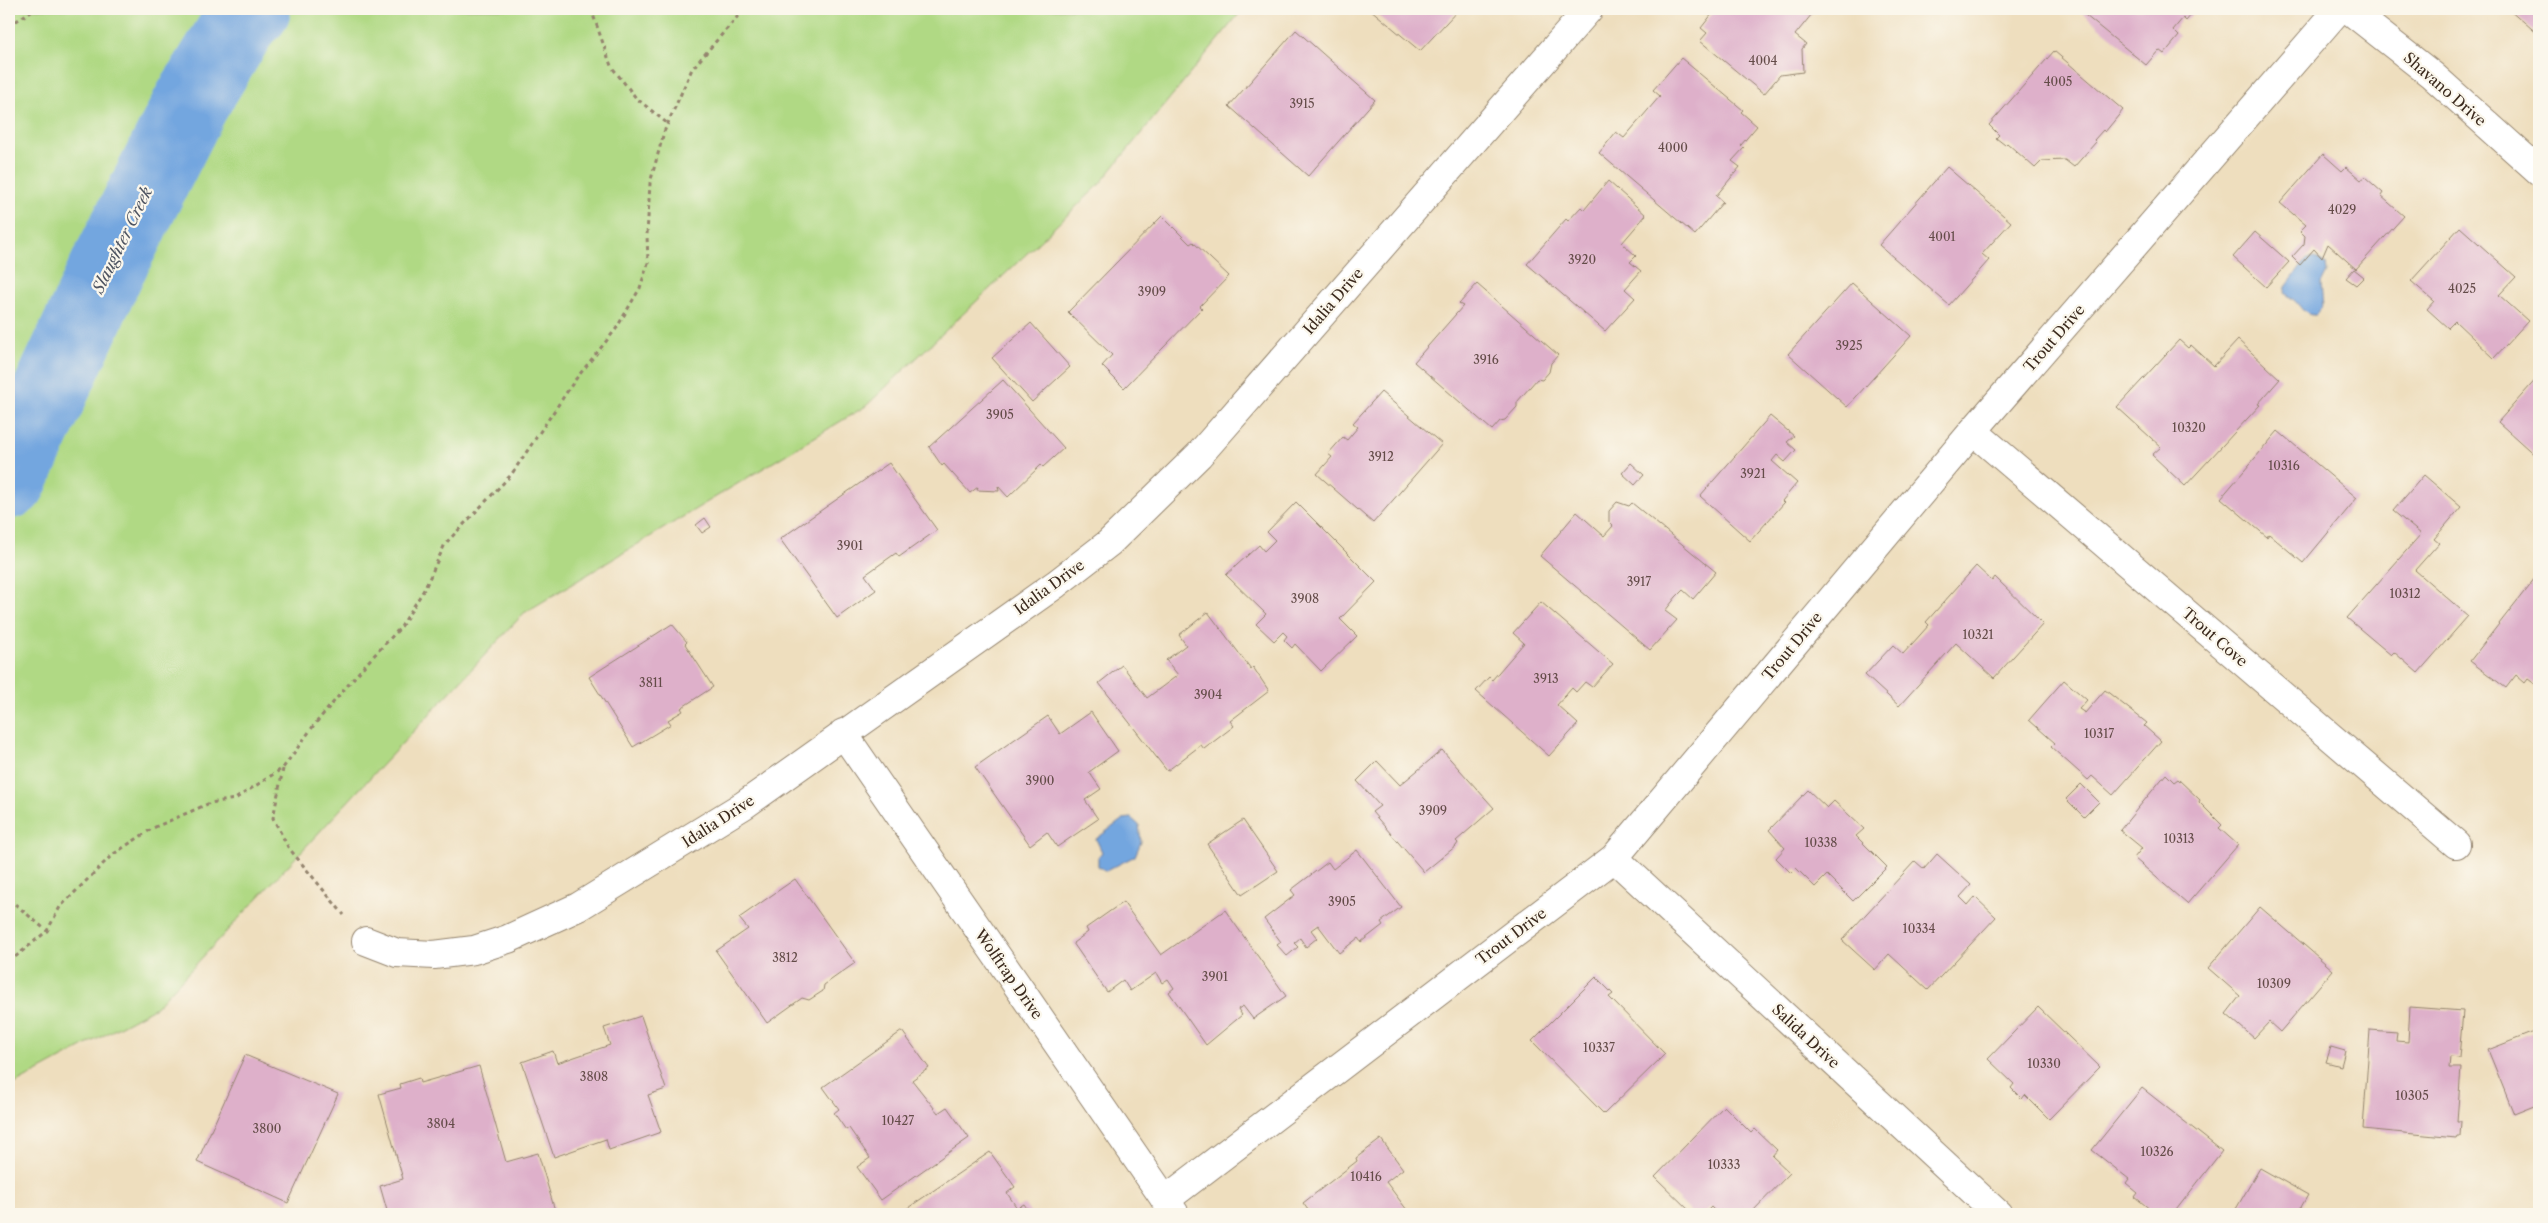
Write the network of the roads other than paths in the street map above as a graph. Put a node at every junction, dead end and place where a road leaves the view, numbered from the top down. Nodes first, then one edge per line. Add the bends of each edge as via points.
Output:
1 (1589, 9) edge
2 (2339, 9) edge
3 (2348, 9) edge
4 (2539, 171) edge
5 (1973, 431) junction
6 (843, 733) junction
7 (2456, 844) dead end
8 (1614, 858) junction
9 (366, 941) road end
10 (1170, 1207) edge
11 (1998, 1214) edge

1 - 6 street, Idalia Drive via 1198,455 1147,508 1110,543 1056,584
2 - 5 street, Trout Drive
3 - 4 street, Shavano Drive via 2432,76
5 - 7 street, Trout Cove
5 - 8 street, Trout Drive
6 - 9 street, Idalia Drive via 744,804 653,863 578,907 516,935 474,950 434,955 398,953
6 - 10 street, Wolftrap Drive
8 - 10 street, Trout Drive
8 - 11 street, Salida Drive

